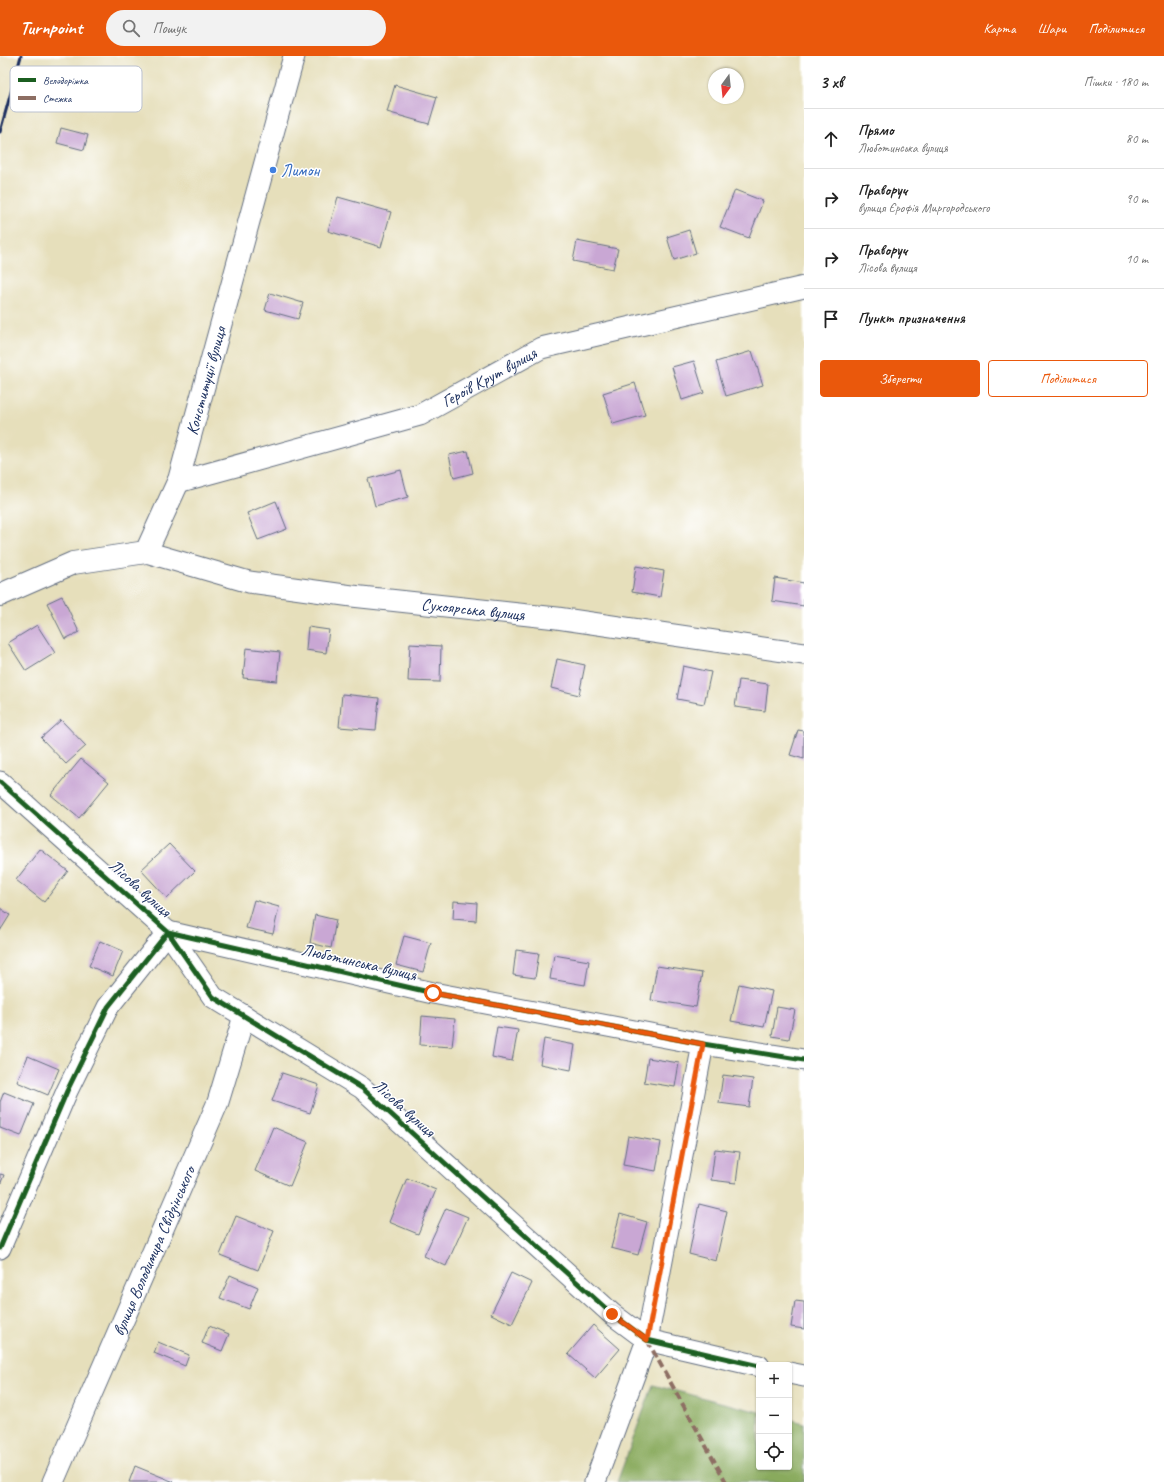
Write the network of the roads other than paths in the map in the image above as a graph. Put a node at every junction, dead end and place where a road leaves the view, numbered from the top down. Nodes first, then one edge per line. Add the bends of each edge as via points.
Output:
1 (294, 56) edge
2 (804, 287) edge
3 (178, 482) junction
4 (146, 552) junction
5 (0, 595) edge
6 (804, 654) edge
7 (0, 782) edge
8 (168, 932) junction
9 (244, 1016) junction
10 (703, 1044) junction
11 (804, 1060) edge
12 (0, 1248) edge
13 (647, 1340) junction
14 (756, 1365) edge
15 (792, 1374) edge
16 (804, 1376) edge
17 (53, 1482) edge
18 (595, 1482) edge

1 - 3 street, Конституції вулиця
2 - 3 street, Героїв Крут вулиця via 541,348 420,415
3 - 4 street, Конституції вулиця
4 - 5 street via 73,563
4 - 6 street, Сухоярська вулиця via 249,582 557,618
7 - 8 street, Лісова вулиця
8 - 9 street, Лісова вулиця via 213,996
8 - 10 street, Люботинська вулиця via 433,993
8 - 12 street via 108,1007 67,1091
9 - 13 street, Лісова вулиця via 362,1088 612,1314
9 - 17 street, вулиця Володимира Свідзінського via 218,1102
10 - 11 street, Люботинська вулиця
10 - 13 street
13 - 14 street, Лісова вулиця
13 - 18 street
15 - 16 street

